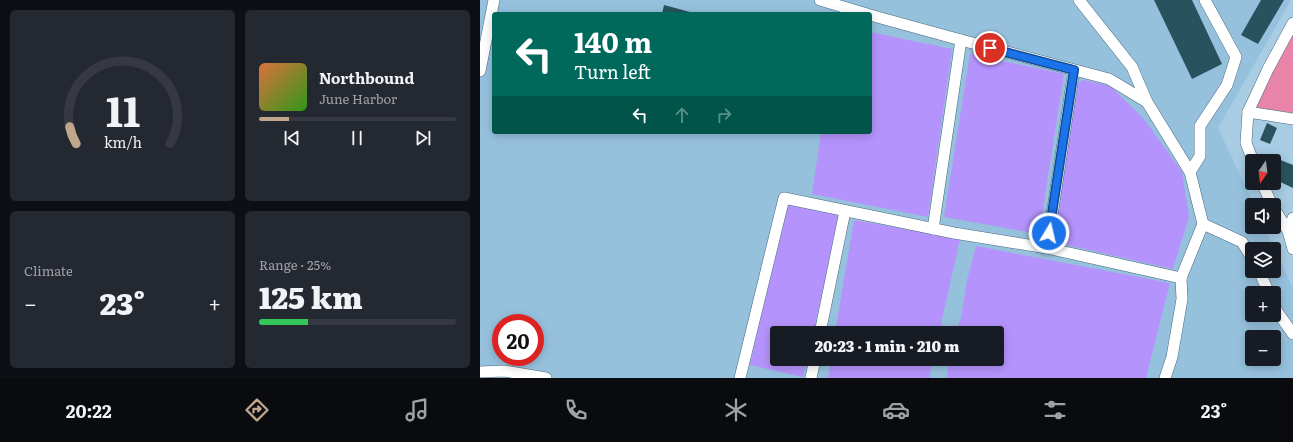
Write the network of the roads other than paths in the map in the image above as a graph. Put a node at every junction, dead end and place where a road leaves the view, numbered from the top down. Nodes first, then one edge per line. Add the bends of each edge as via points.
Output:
1 (494, 0) edge
2 (820, 0) edge
3 (1079, 0) edge
4 (1205, 0) edge
5 (862, 12) edge
6 (872, 15) edge
7 (1293, 23) edge
8 (961, 40) junction
9 (1074, 70) junction
10 (480, 71) edge
11 (1147, 102) junction
12 (1248, 112) junction
13 (1293, 119) edge
14 (1250, 154) edge
15 (1190, 172) junction
16 (845, 211) junction
17 (1293, 218) edge
18 (1281, 220) edge
19 (1203, 224) junction
20 (933, 229) junction
21 (1288, 231) junction
22 (1245, 247) edge
23 (1047, 248) junction
24 (1293, 249) edge
25 (1181, 278) junction
26 (1281, 317) edge
27 (821, 326) edge
28 (1293, 334) edge
29 (814, 366) edge
30 (480, 372) edge
31 (546, 378) edge
32 (740, 378) edge
33 (811, 378) edge
34 (1165, 378) edge

1 - 10 street
2 - 5 street
3 - 11 street via 1132,67
4 - 15 street via 1236,57 1227,85 1200,126 1200,156
6 - 8 street
7 - 12 street via 1268,68
8 - 9 street
8 - 20 street
9 - 11 street via 1109,79
9 - 23 street
11 - 15 street
12 - 13 street
12 - 14 street via 1246,143
15 - 19 street
16 - 20 street
16 - 27 street
16 - 32 street via 784,198
17 - 21 street
18 - 21 street
19 - 22 street via 1242,242
19 - 25 street
20 - 23 street
21 - 24 street
23 - 25 street
25 - 34 street via 1182,299 1172,357
26 - 28 street
29 - 33 street
30 - 31 street via 504,371

